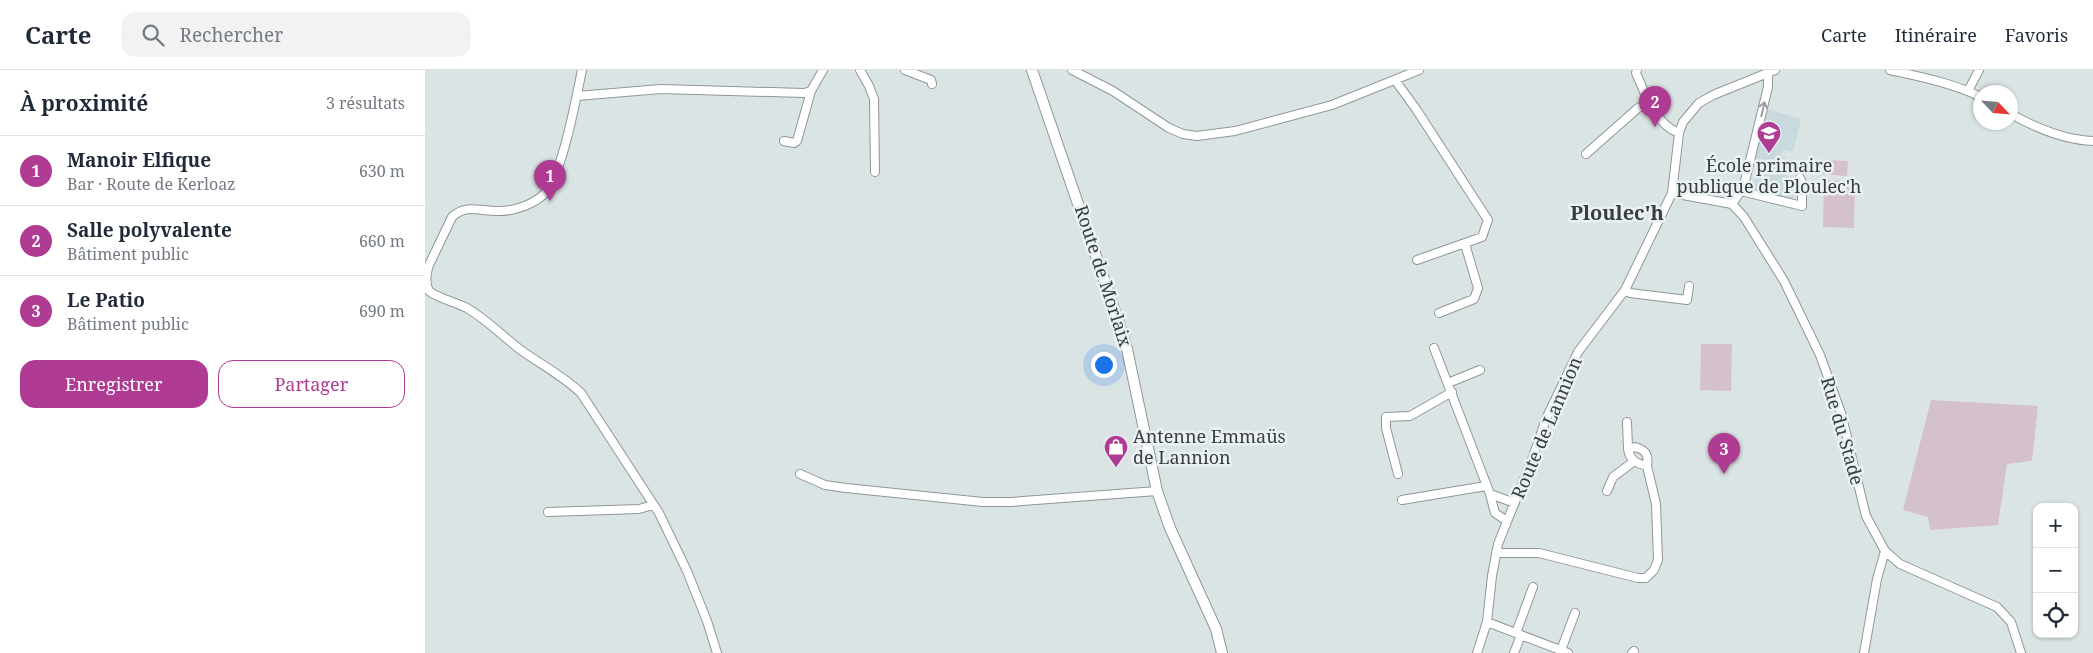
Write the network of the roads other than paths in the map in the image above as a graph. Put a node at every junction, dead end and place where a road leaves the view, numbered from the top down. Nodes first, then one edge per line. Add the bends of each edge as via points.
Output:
1 (582, 70) edge
2 (823, 70) edge
3 (860, 70) edge
4 (905, 70) edge
5 (1032, 70) edge
6 (1072, 70) edge
7 (1092, 70) edge
8 (1419, 70) edge
9 (1891, 70) edge
10 (1979, 70) edge
11 (1635, 71) edge
12 (1771, 71) edge
13 (1089, 79) junction
14 (1395, 80) junction
15 (932, 84) dead end
16 (1968, 90) junction
17 (811, 91) junction
18 (1973, 93) edge
19 (577, 96) junction
20 (1649, 103) junction
21 (2018, 118) edge
22 (1679, 133) junction
23 (784, 141) dead end
24 (2093, 141) edge
25 (1586, 154) dead end
26 (875, 172) dead end
27 (1799, 178) dead end
28 (1741, 191) junction
29 (1672, 193) junction
30 (1732, 204) junction
31 (1465, 244) junction
32 (1417, 260) dead end
33 (1689, 286) dead end
34 (1625, 290) junction
35 (428, 291) edge
36 (1439, 313) dead end
37 (1434, 348) dead end
38 (1480, 370) dead end
39 (1448, 383) junction
40 (1452, 392) junction
41 (1627, 422) dead end
42 (1628, 449) junction
43 (1633, 462) junction
44 (1647, 466) junction
45 (800, 474) dead end
46 (1398, 474) dead end
47 (1488, 490) junction
48 (1157, 491) junction
49 (1607, 491) dead end
50 (1402, 500) dead end
51 (1515, 503) junction
52 (653, 505) junction
53 (548, 512) dead end
54 (1507, 521) junction
55 (1885, 551) junction
56 (1496, 553) junction
57 (1533, 587) dead end
58 (1575, 613) dead end
59 (1487, 622) junction
60 (1519, 634) junction
61 (1564, 652) edge
62 (717, 653) edge
63 (1222, 653) edge
64 (1477, 653) edge
65 (1514, 653) edge
66 (1864, 653) edge
67 (2021, 653) edge

1 - 19 street
2 - 17 street
3 - 26 street via 873,99
4 - 15 street via 931,80
5 - 48 main road, Route de Morlaix via 1119,322
6 - 13 street
7 - 13 street
8 - 14 street
9 - 16 street
10 - 16 street
11 - 20 street
12 - 22 street via 1731,86 1699,103 1683,122
28 -> 12 street
13 - 14 street via 1169,128 1197,136 1235,131 1332,105
14 - 31 street via 1488,220 1482,237
16 - 18 street
17 - 19 street via 655,89
17 - 23 street via 797,142
19 - 35 street via 555,176 547,191 528,204 510,210 497,212 472,208 457,212 429,265
20 - 22 street via 1663,122
20 - 25 street via 1638,108
21 - 24 street via 2063,137
22 - 29 street, Route de Lannion
27 - 28 street via 1802,206
28 - 30 street
29 - 30 street
29 - 34 street, Route de Lannion
30 - 55 street, Rue du Stade via 1744,217 1784,281 1820,355 1841,413 1866,516
31 - 32 street
31 - 36 street via 1478,288 1474,299
33 - 34 street via 1687,300
34 - 51 street, Route de Lannion via 1571,366
35 - 52 street via 483,318 581,393
37 - 39 street
38 - 39 street
39 - 40 street
40 - 46 street via 1410,416 1386,417 1385,428
40 - 47 street
41 - 42 street
42 - 43 street
42 - 44 street via 1643,449 1649,458
43 - 44 street
43 - 49 street via 1613,477
44 - 56 street via 1656,504 1658,560 1646,578 1539,554
45 - 48 street via 825,485 983,502 1034,502
47 - 50 street
47 - 51 street
47 - 54 street via 1495,513
48 - 63 main road, Route de Morlaix via 1170,528 1216,629
51 - 54 street, Route de Lannion
52 - 53 street via 639,509
52 - 62 street via 687,571
54 - 56 street, Route de Lannion
55 - 66 street
55 - 67 street, Rue du Stade via 1900,564 1997,607 2011,622
56 - 59 street, Route de Lannion
57 - 60 street
58 - 61 street
59 - 60 street
59 - 64 street, Route de Lannion
60 - 61 street
60 - 65 street

